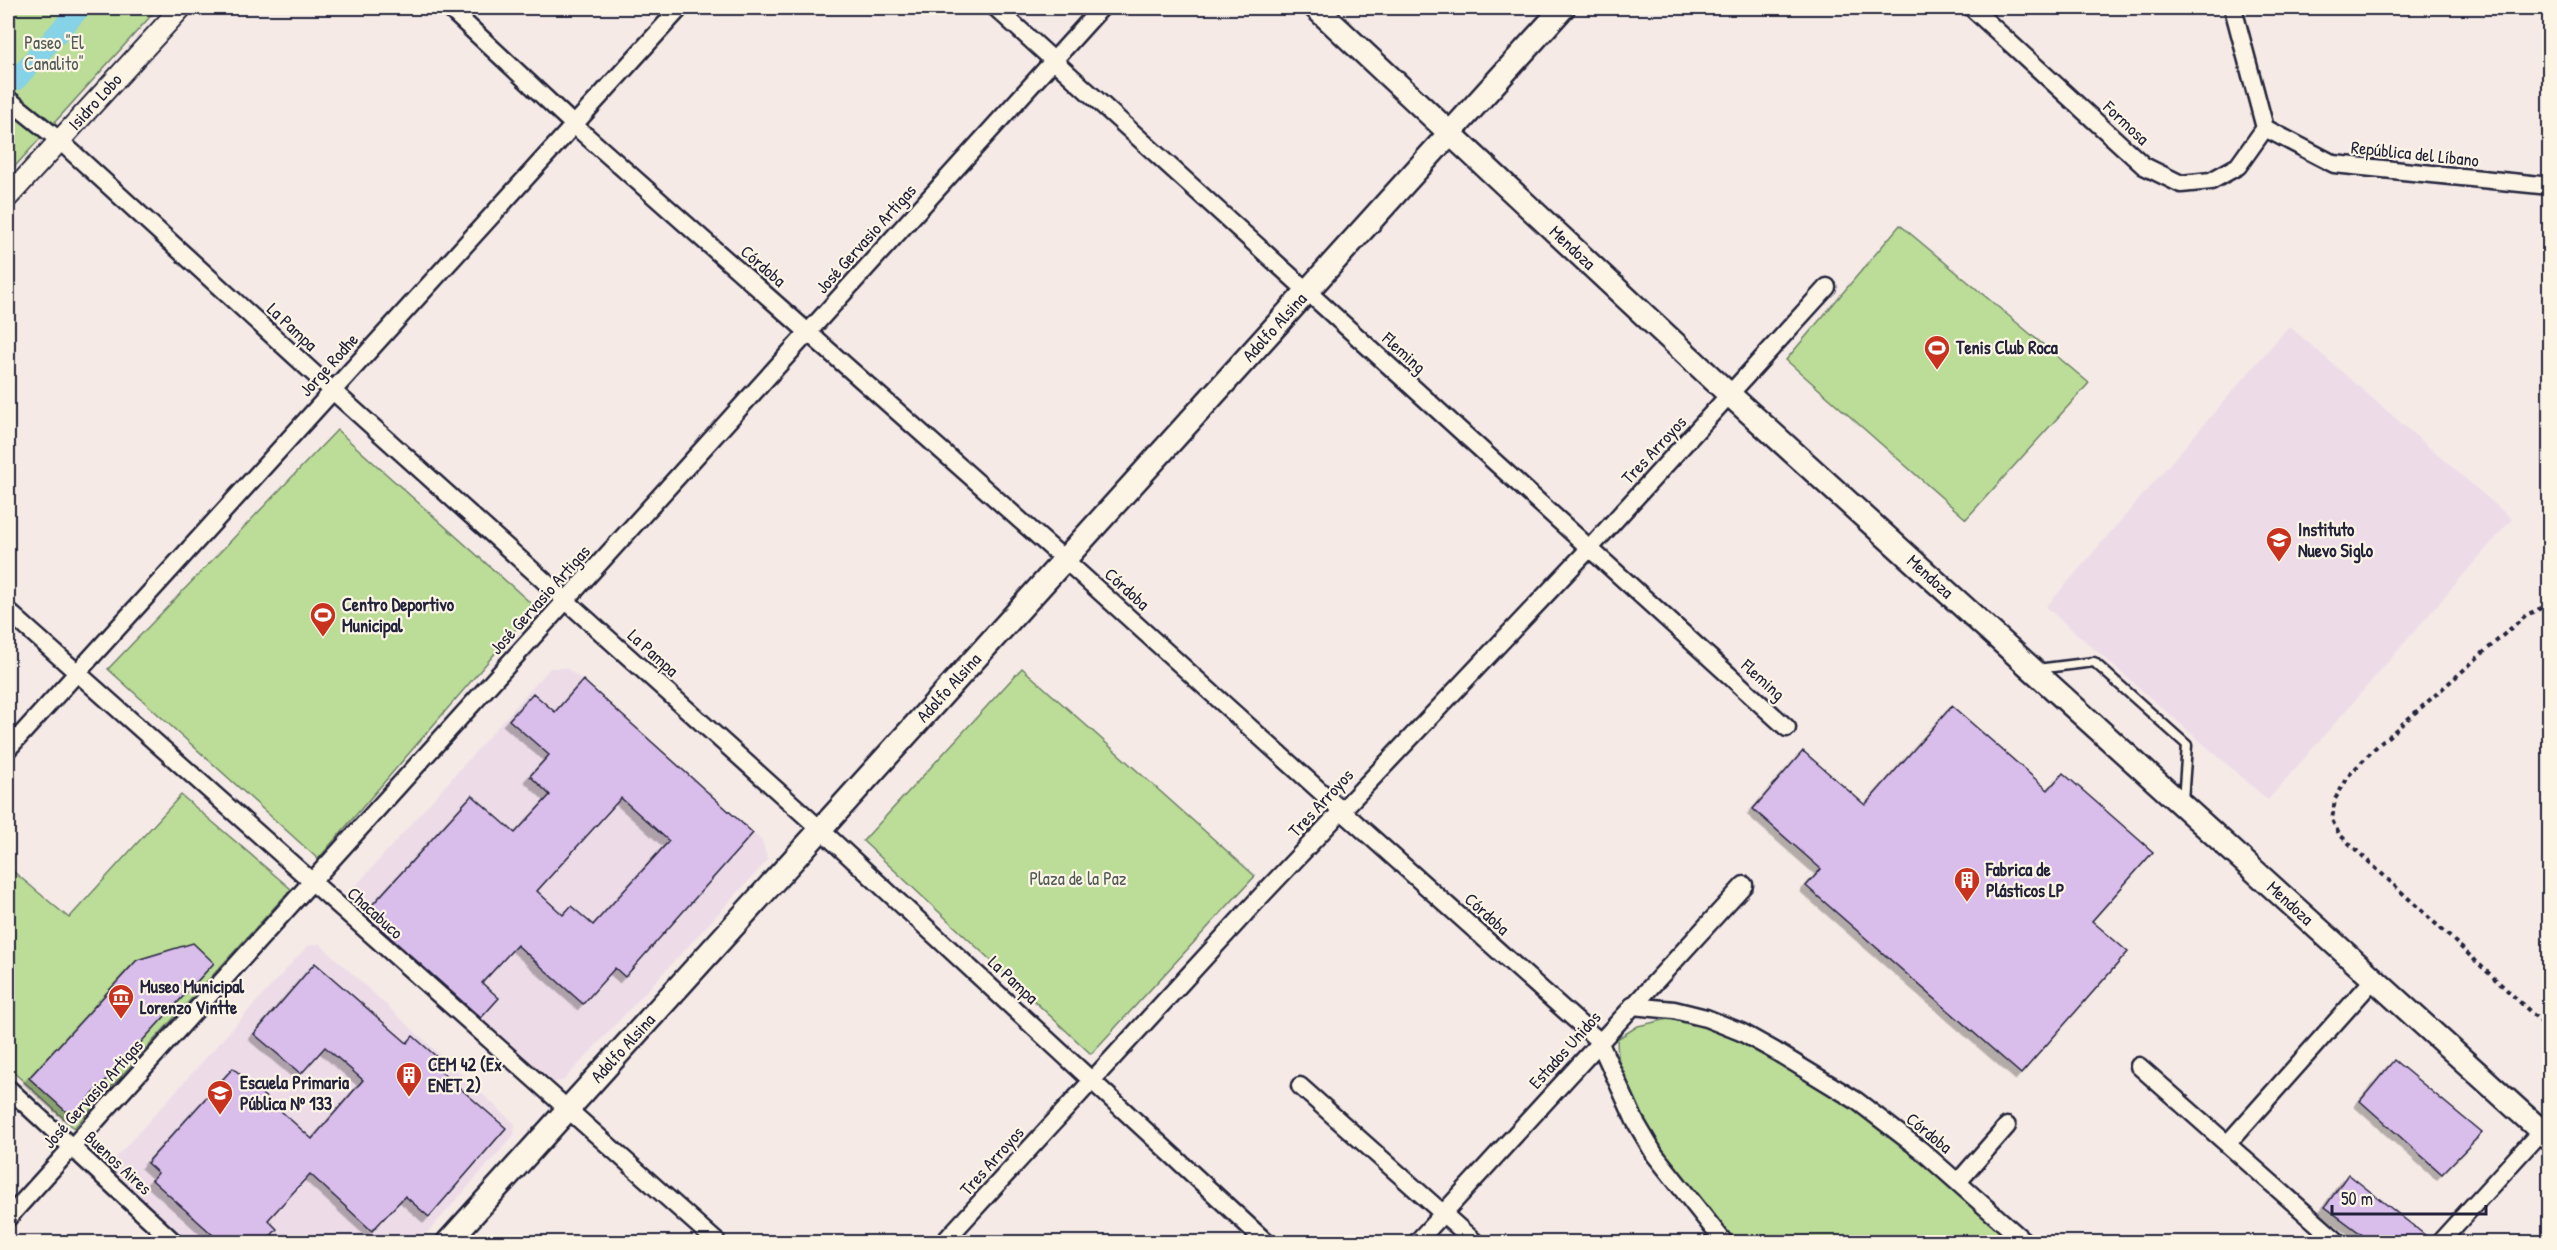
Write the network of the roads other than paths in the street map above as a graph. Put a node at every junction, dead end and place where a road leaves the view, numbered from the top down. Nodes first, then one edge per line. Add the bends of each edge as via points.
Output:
1 (181, 8) edge
2 (449, 8) edge
3 (680, 8) edge
4 (996, 8) edge
5 (1101, 8) edge
6 (1316, 8) edge
7 (1563, 8) edge
8 (1972, 8) edge
9 (2233, 8) edge
10 (1053, 60) junction
11 (8, 99) edge
12 (574, 125) junction
13 (2265, 128) junction
14 (1450, 133) junction
15 (60, 140) junction
16 (2550, 186) edge
17 (8, 197) edge
18 (1827, 287) dead end
19 (1308, 291) junction
20 (808, 332) junction
21 (333, 391) junction
22 (1730, 395) junction
23 (1589, 549) junction
24 (1065, 560) junction
25 (565, 601) junction
26 (8, 611) edge
27 (2031, 669) junction
28 (77, 673) junction
29 (1787, 728) dead end
30 (8, 749) edge
31 (2183, 808) junction
32 (1341, 810) junction
33 (821, 830) junction
34 (311, 882) junction
35 (1744, 885) dead end
36 (2374, 979) junction
37 (1632, 1006) junction
38 (1599, 1041) junction
39 (2139, 1066) dead end
40 (1092, 1080) junction
41 (1300, 1086) dead end
42 (8, 1088) edge
43 (568, 1110) junction
44 (2007, 1126) dead end
45 (2545, 1135) edge
46 (2228, 1143) junction
47 (72, 1146) junction
48 (1958, 1182) junction
49 (1443, 1213) junction
50 (8, 1218) edge
51 (174, 1242) edge
52 (448, 1242) edge
53 (717, 1242) edge
54 (944, 1242) edge
55 (1266, 1242) edge
56 (1417, 1242) edge
57 (1475, 1242) edge
58 (1724, 1242) edge
59 (2025, 1242) edge
60 (2338, 1242) edge
61 (2440, 1242) edge

1 - 15 street, Isidro Lobo
2 - 12 street, Córdoba
3 - 12 street, Jorge Rodhe
4 - 10 street, Fleming
5 - 10 street, José Gervasio Artigas
6 - 14 main road, Mendoza
7 - 14 main road, Adolfo Alsina
8 - 13 street, Formosa via 2144,166 2181,184 2211,180 2238,166
9 - 13 street
10 - 19 street, Fleming
10 - 20 street, José Gervasio Artigas
11 - 15 street, La Pampa
12 - 20 street, Córdoba
12 - 21 street, Jorge Rodhe
13 - 16 street, República del Líbano via 2334,164
14 - 19 main road, Adolfo Alsina
14 - 22 main road, Mendoza
15 - 17 street, Isidro Lobo
15 - 21 street, La Pampa
18 - 22 street, Tres Arroyos
19 - 23 street, Fleming
19 - 24 main road, Adolfo Alsina
20 - 24 street, Córdoba
20 - 25 street, José Gervasio Artigas
21 - 25 street, La Pampa
21 - 28 street, Jorge Rodhe
22 - 23 street, Tres Arroyos
22 - 27 main road, Mendoza
23 - 29 street, Fleming
23 - 32 street, Tres Arroyos
24 - 32 street, Córdoba
24 - 33 main road, Adolfo Alsina
25 - 33 street, La Pampa
25 - 34 street, José Gervasio Artigas
26 - 28 street, Chacabuco
27 - 31 main road, Mendoza
27 - 31 lane via 2094,662 2187,745
28 - 30 street, Jorge Rodhe
28 - 34 street, Chacabuco
31 - 36 main road, Mendoza
32 - 38 street, Córdoba
32 - 40 street, Tres Arroyos
33 - 40 street, La Pampa
33 - 43 main road, Adolfo Alsina
34 - 43 street, Chacabuco
34 - 47 street, José Gervasio Artigas
35 - 37 street, Estados Unidos
36 - 45 main road, Mendoza
36 - 46 street
37 - 38 street, Estados Unidos
37 - 48 street, Córdoba via 1674,1010 1741,1032 1857,1101
38 - 49 street, Estados Unidos
38 - 58 street, Córdoba via 1655,1155
39 - 46 street
40 - 54 street, Tres Arroyos
40 - 55 street, La Pampa
41 - 49 street
42 - 47 street, Buenos Aires
43 - 52 main road, Adolfo Alsina
43 - 53 street, Chacabuco
44 - 48 street
45 - 61 street
46 - 60 street
47 - 50 street, José Gervasio Artigas
47 - 51 street, Buenos Aires
48 - 59 street, Córdoba
49 - 56 street, Estados Unidos
49 - 57 street

